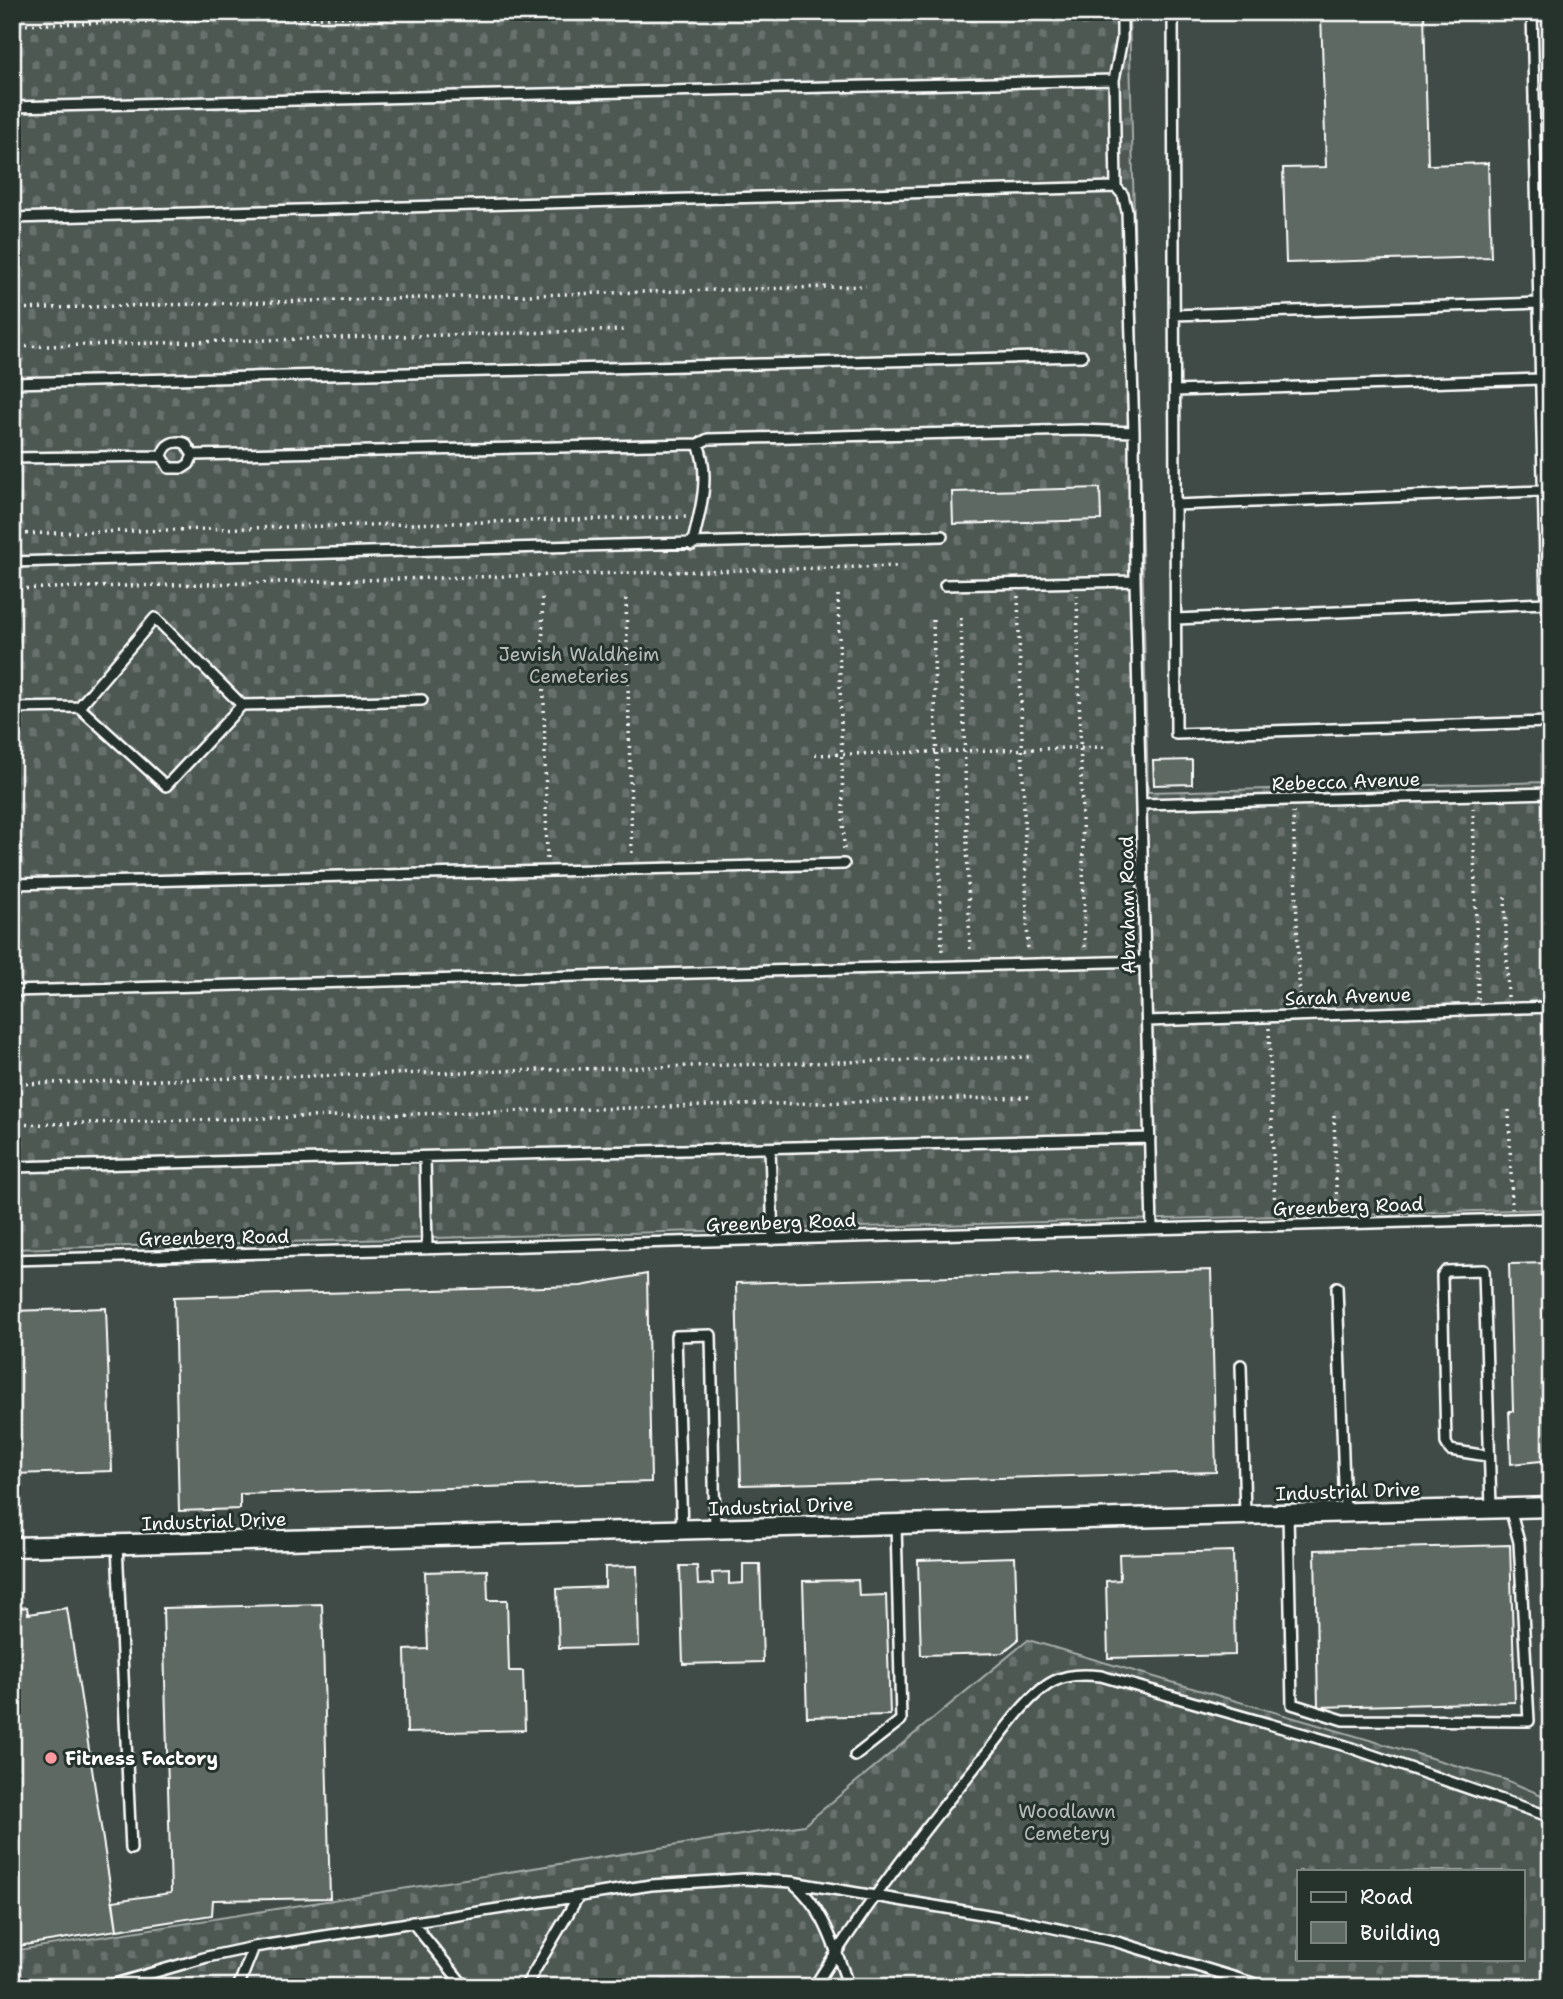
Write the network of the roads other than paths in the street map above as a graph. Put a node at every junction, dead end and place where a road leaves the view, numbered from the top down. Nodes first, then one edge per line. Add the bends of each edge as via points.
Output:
1 (1122, 12) edge
2 (1173, 12) edge
3 (1532, 12) edge
4 (1114, 80) junction
5 (12, 107) edge
6 (1116, 187) junction
7 (12, 218) edge
8 (1539, 303) junction
9 (1174, 315) junction
10 (1082, 356) dead end
11 (1541, 379) junction
12 (12, 383) edge
13 (1175, 391) junction
14 (1134, 432) junction
15 (698, 444) junction
16 (192, 455) junction
17 (162, 456) junction
18 (12, 458) edge
19 (1543, 491) junction
20 (1175, 505) junction
21 (942, 536) dead end
22 (692, 545) junction
23 (12, 562) edge
24 (1135, 581) junction
25 (946, 585) dead end
26 (1546, 603) junction
27 (1176, 619) junction
28 (1551, 649) edge
29 (422, 700) dead end
30 (242, 705) junction
31 (79, 707) junction
32 (12, 708) edge
33 (1551, 722) edge
34 (1551, 793) edge
35 (1142, 804) junction
36 (844, 864) road end
37 (12, 884) edge
38 (1146, 961) junction
39 (12, 991) edge
40 (1551, 1007) edge
41 (1147, 1021) junction
42 (1150, 1138) junction
43 (771, 1148) junction
44 (425, 1157) junction
45 (12, 1167) edge
46 (1551, 1218) edge
47 (1152, 1229) junction
48 (773, 1240) junction
49 (427, 1249) junction
50 (12, 1259) edge
51 (1337, 1287) dead end
52 (1241, 1365) dead end
53 (1488, 1456) junction
54 (1551, 1507) edge
55 (1491, 1508) junction
56 (1510, 1508) junction
57 (1345, 1512) junction
58 (1288, 1514) junction
59 (1245, 1515) junction
60 (896, 1524) junction
61 (715, 1529) junction
62 (682, 1530) junction
63 (117, 1545) junction
64 (12, 1548) edge
65 (855, 1756) dead end
66 (1551, 1818) edge
67 (131, 1849) dead end
68 (792, 1882) junction
69 (878, 1895) junction
70 (578, 1897) junction
71 (412, 1922) junction
72 (254, 1947) junction
73 (836, 1952) junction
74 (104, 1987) edge
75 (238, 1987) edge
76 (465, 1987) edge
77 (525, 1987) edge
78 (814, 1987) edge
79 (849, 1987) edge
80 (1266, 1987) edge

1 - 4 lane, Abraham Road via 1121,51
2 - 9 lane
3 - 8 lane
4 - 5 lane
4 - 6 lane, Abraham Road
6 - 7 lane
6 - 14 lane, Abraham Road via 1127,211
8 - 9 lane
8 - 11 lane
9 - 13 lane
10 - 12 lane
11 - 13 lane
11 - 19 lane
13 - 20 lane
14 - 15 lane via 708,439
14 - 24 lane, Abraham Road
15 - 16 lane
15 - 22 lane via 704,485
16 - 17 lane via 189,464 178,469
16 - 17 lane via 185,443 175,442 165,447
17 - 18 lane
19 - 20 lane
19 - 26 lane
20 - 27 lane
21 - 22 lane
22 - 23 lane
24 - 25 lane
24 - 35 lane, Abraham Road
26 - 27 lane
26 - 28 lane
27 - 33 lane via 1176,734
29 - 30 lane
30 - 31 lane via 166,786
30 - 31 lane via 155,618
31 - 32 lane
34 - 35 lane, Rebecca Avenue
35 - 38 lane, Abraham Road
36 - 37 lane
38 - 39 lane
38 - 41 lane, Abraham Road
40 - 41 lane, Sarah Avenue
41 - 42 lane, Abraham Road
42 - 43 lane
42 - 47 lane, Abraham Road
43 - 44 lane
43 - 48 lane
44 - 45 lane
44 - 49 lane
46 - 47 lane, Greenberg Road
47 - 48 lane, Greenberg Road
48 - 49 lane, Greenberg Road
49 - 50 lane, Greenberg Road
51 - 57 lane
52 - 59 lane
53 - 53 lane via 1484,1270 1446,1271 1442,1276 1446,1443 1450,1450
53 - 55 lane
54 - 56 street, Industrial Drive
55 - 56 street, Industrial Drive
55 - 57 street, Industrial Drive
56 - 58 lane via 1519,1542 1529,1721 1343,1720 1292,1704
57 - 58 street, Industrial Drive
58 - 59 street, Industrial Drive
59 - 60 street, Industrial Drive
60 - 61 street, Industrial Drive
60 - 65 lane via 901,1720
61 - 62 street, Industrial Drive
61 - 62 lane via 711,1335 676,1336
62 - 63 street, Industrial Drive
63 - 64 street, Industrial Drive
63 - 67 lane
66 - 69 lane via 1346,1746 1101,1676 1072,1676 1048,1685 1010,1725 910,1846
68 - 69 lane
68 - 70 lane via 701,1880
68 - 73 lane via 813,1902
69 - 73 lane
69 - 80 lane via 1114,1941
70 - 71 lane
70 - 77 lane
71 - 72 lane
71 - 76 lane
72 - 74 lane
72 - 75 lane
73 - 78 lane
73 - 79 lane

